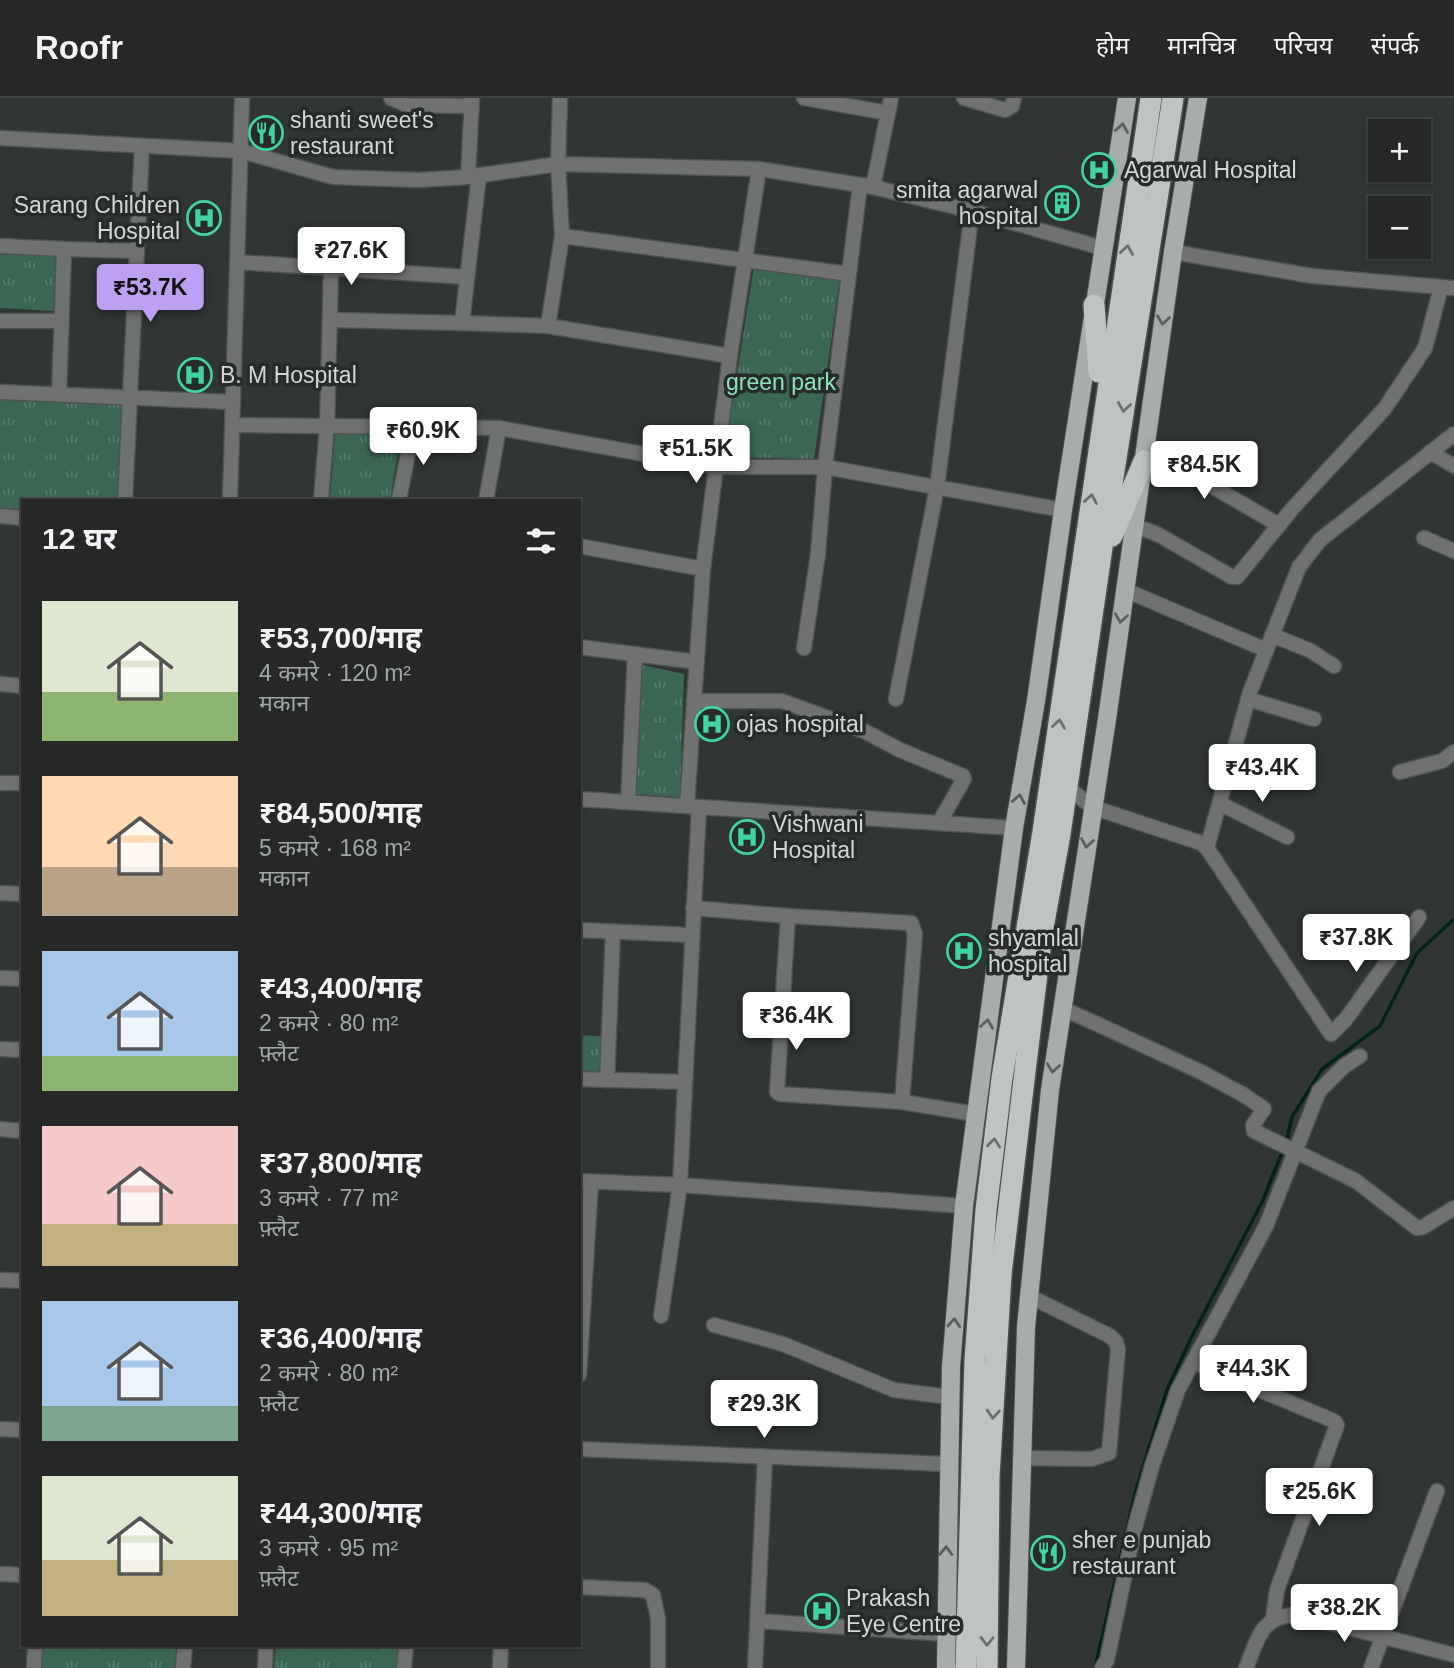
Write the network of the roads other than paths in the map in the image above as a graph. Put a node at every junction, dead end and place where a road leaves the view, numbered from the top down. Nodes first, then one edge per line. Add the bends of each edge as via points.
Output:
1 (242, 98) edge
2 (391, 98) edge
3 (559, 98) edge
4 (804, 98) edge
5 (964, 98) edge
6 (1014, 98) edge
7 (1127, 98) edge
8 (1151, 98) edge
9 (1173, 98) edge
10 (1198, 98) edge
11 (471, 102) edge
12 (889, 105) edge
13 (0, 138) edge
14 (142, 146) junction
15 (241, 151) junction
16 (558, 164) junction
17 (760, 169) junction
18 (474, 176) junction
19 (867, 186) junction
20 (972, 211) junction
21 (562, 236) junction
22 (0, 246) edge
23 (1102, 248) junction
24 (64, 249) junction
25 (136, 251) junction
26 (1173, 253) junction
27 (745, 260) junction
28 (237, 262) junction
29 (331, 268) junction
30 (849, 274) junction
31 (467, 277) junction
32 (1447, 288) edge
33 (1094, 305) junction
34 (330, 320) junction
35 (0, 321) edge
36 (61, 321) junction
37 (462, 323) junction
38 (548, 326) junction
39 (730, 356) junction
40 (0, 392) edge
41 (59, 395) junction
42 (128, 398) junction
43 (233, 402) junction
44 (233, 425) junction
45 (327, 426) junction
46 (412, 427) junction
47 (499, 428) junction
48 (1101, 430) junction
49 (1454, 433) edge
50 (1430, 452) junction
51 (1145, 454) junction
52 (1454, 466) edge
53 (716, 467) junction
54 (825, 467) junction
55 (937, 488) junction
56 (125, 499) edge
57 (230, 499) edge
58 (321, 499) edge
59 (399, 499) edge
60 (486, 499) edge
61 (1063, 510) junction
62 (0, 516) edge
63 (21, 518) edge
64 (1135, 525) junction
65 (1279, 525) junction
66 (1423, 538) dead end
67 (581, 546) edge
68 (1454, 551) edge
69 (1099, 567) junction
70 (703, 569) junction
71 (1125, 590) junction
72 (1272, 635) junction
73 (581, 647) edge
74 (804, 648) dead end
75 (1266, 650) junction
76 (635, 654) junction
77 (697, 662) junction
78 (1334, 666) dead end
79 (0, 684) edge
80 (21, 686) edge
81 (896, 699) dead end
82 (1248, 699) junction
83 (694, 701) junction
84 (1314, 719) dead end
85 (1454, 752) edge
86 (1400, 772) dead end
87 (0, 783) edge
88 (21, 783) edge
89 (1067, 786) junction
90 (581, 799) edge
91 (628, 802) junction
92 (1221, 804) junction
93 (693, 806) junction
94 (1093, 807) junction
95 (939, 823) junction
96 (1014, 828) junction
97 (1287, 837) dead end
98 (1207, 848) junction
99 (0, 893) edge
100 (21, 894) edge
101 (693, 908) junction
102 (788, 916) junction
103 (1419, 917) dead end
104 (581, 930) edge
105 (613, 932) junction
106 (691, 935) junction
107 (0, 978) edge
108 (21, 979) edge
109 (1062, 1009) junction
110 (0, 1049) edge
111 (21, 1050) edge
112 (1360, 1056) dead end
113 (581, 1079) edge
114 (607, 1080) junction
115 (685, 1082) junction
116 (902, 1102) junction
117 (975, 1114) junction
118 (0, 1129) edge
119 (21, 1130) edge
120 (1285, 1145) junction
121 (585, 1182) edge
122 (680, 1185) junction
123 (964, 1206) junction
124 (1454, 1208) edge
125 (0, 1280) edge
126 (21, 1281) edge
127 (1029, 1296) junction
128 (581, 1311) edge
129 (661, 1316) dead end
130 (714, 1325) dead end
131 (1193, 1362) junction
132 (950, 1397) junction
133 (0, 1429) edge
134 (21, 1430) edge
135 (581, 1450) edge
136 (765, 1458) junction
137 (1022, 1458) junction
138 (947, 1464) junction
139 (1437, 1491) dead end
140 (0, 1574) edge
141 (21, 1575) edge
142 (581, 1587) edge
143 (1273, 1618) junction
144 (757, 1621) junction
145 (946, 1634) junction
146 (1385, 1636) junction
147 (35, 1647) edge
148 (185, 1647) edge
149 (266, 1647) edge
150 (406, 1647) edge
151 (501, 1647) edge
152 (1454, 1655) edge
153 (34, 1668) edge
154 (183, 1668) edge
155 (265, 1668) edge
156 (404, 1668) edge
157 (500, 1668) edge
158 (658, 1668) edge
159 (755, 1668) edge
160 (946, 1668) edge
161 (965, 1668) edge
162 (987, 1668) edge
163 (1016, 1668) edge
164 (1102, 1668) edge
165 (1246, 1668) edge
166 (1371, 1668) edge

1 - 15 street
2 - 11 street via 407,105
3 - 16 street
4 - 12 street
5 - 6 street via 1004,110 1012,106
23 -> 7 main road
48 -> 8 highway
9 -> 69 highway
10 - 26 main road
11 - 18 street
12 - 19 street
13 - 14 street
14 - 15 street
14 - 25 street
15 - 18 street via 333,177 418,180
15 - 28 street
16 - 17 street
16 - 18 street
16 - 21 street
17 - 19 street
17 - 27 street
18 - 31 street
19 - 20 street
19 - 30 street
20 - 23 street
20 - 55 street
21 - 27 street
21 - 38 street
22 - 24 street
23 - 33 main road
24 - 25 street
24 - 36 street
25 - 42 street
26 - 32 street via 1312,276
26 -> 51 main road
27 - 30 street
27 - 39 street
28 - 29 street
28 - 43 street
29 - 31 street
29 - 34 street
30 - 54 street
31 - 37 street
32 - 65 street via 1425,348 1385,408
33 - 48 highway
33 - 61 main road
34 - 37 street
34 - 45 street
35 - 36 street
36 - 41 street
37 - 38 street
38 - 39 street
39 - 53 street
40 - 41 street
41 - 42 street
42 - 43 street
42 - 56 street
43 - 44 street
44 - 45 street
44 - 57 street
45 - 46 street
45 - 58 street
46 - 47 street
46 - 59 street
47 - 53 street
47 - 60 street
161 -> 48 highway via 975,1360 986,1210
49 - 50 street
50 - 52 street
50 - 72 street via 1312,549 1298,566
51 - 64 main road
51 - 65 street
51 - 69 highway
53 - 54 street
53 - 70 street
54 - 55 street
54 - 74 street
55 - 61 street
55 - 81 street
96 -> 61 main road
62 - 63 street
64 - 65 street via 1235,578
64 - 71 main road
66 - 68 street
67 - 70 street
69 - 89 highway
70 - 77 street
71 - 75 street
71 -> 94 main road
72 - 75 street
72 - 78 street
73 - 76 street
75 - 82 street
76 - 77 street
76 - 91 street
77 - 83 street
79 - 80 street
82 - 84 street
82 - 92 street
83 - 93 street
83 - 95 street via 775,700 863,731 963,776
85 - 86 street via 1442,761
87 - 88 street
89 - 94 street
89 -> 162 highway via 1042,933 1001,1274 989,1476
90 - 91 street
91 - 93 street
92 - 97 street
92 - 98 street
93 - 95 street
93 - 101 street
94 - 98 street
94 -> 109 main road
95 - 96 street
117 -> 96 main road
98 - 103 street via 1331,1034
99 - 100 street
101 - 102 street
101 - 106 street
102 - 116 street via 778,1092
102 - 116 street via 911,923 914,927
104 - 105 street
105 - 106 street
105 - 114 street
106 - 115 street
107 - 108 street
109 - 120 street via 1244,1095 1264,1109 1253,1129
109 -> 127 main road
110 - 111 street
112 - 120 street via 1319,1091
113 - 114 street
114 - 115 street
115 - 122 street
116 - 117 street
117 - 123 main road
118 - 119 street
120 - 124 street via 1356,1181 1417,1228
120 - 131 street via 1266,1226
121 - 122 street
121 - 128 street
122 - 123 street
122 - 129 street
132 -> 123 main road
125 - 126 street
127 - 137 main road
127 - 137 street via 1110,1336 1118,1349 1109,1453 1092,1460
130 - 132 street via 783,1344 894,1390
131 - 143 street via 1337,1425 1277,1590
131 - 164 street via 1178,1390 1152,1466
132 - 138 main road
133 - 134 street
135 - 136 street
136 - 138 street
136 - 144 street
137 - 163 main road
145 -> 138 main road
139 - 146 street
140 - 141 street
142 - 158 street via 645,1590 653,1595 659,1618
143 - 146 street via 1299,1615
143 - 165 street
144 - 145 street
144 - 159 street
145 - 160 main road
146 - 152 street
146 - 166 street
147 - 153 street
148 - 154 street
149 - 155 street
150 - 156 street
151 - 157 street

